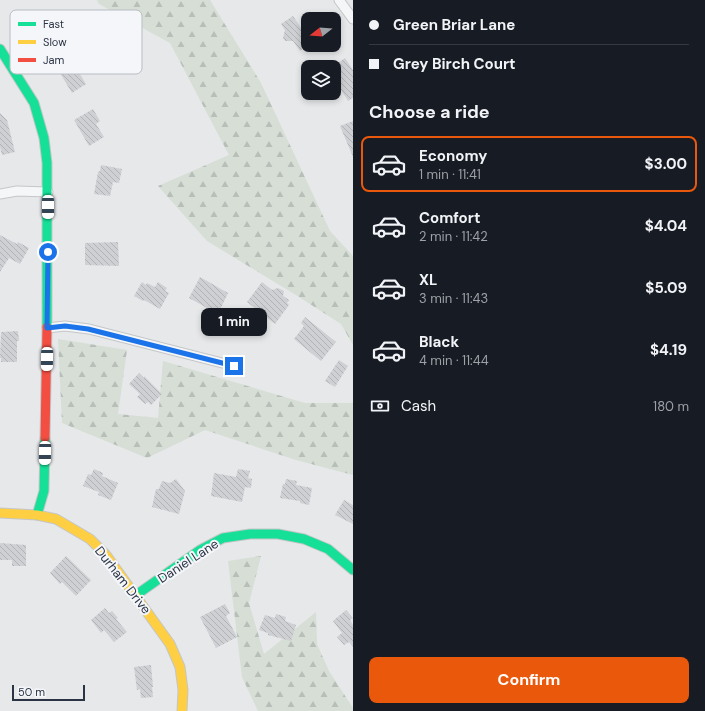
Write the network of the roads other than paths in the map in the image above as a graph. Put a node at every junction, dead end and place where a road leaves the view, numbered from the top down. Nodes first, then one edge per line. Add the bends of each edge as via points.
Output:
1 (340, 0) edge
2 (353, 19) edge
3 (0, 49) edge
4 (10, 65) edge
5 (16, 74) edge
6 (48, 192) junction
7 (0, 194) edge
8 (47, 328) junction
9 (234, 366) dead end
10 (0, 513) edge
11 (37, 515) junction
12 (353, 570) edge
13 (136, 595) junction
14 (182, 711) edge

1 - 2 street
3 - 4 street
5 - 6 street via 34,103 44,138
6 - 7 street via 17,190
6 - 8 street
8 - 9 street via 65,326 88,329
8 - 11 street via 44,491
10 - 11 street, Durham Drive
11 - 13 street, Durham Drive via 56,519 90,539 106,555
12 - 13 street, Daniel Lane via 328,549 304,539 278,534 250,534 222,538 200,550
13 - 14 street, Durham Drive via 170,644 180,666

